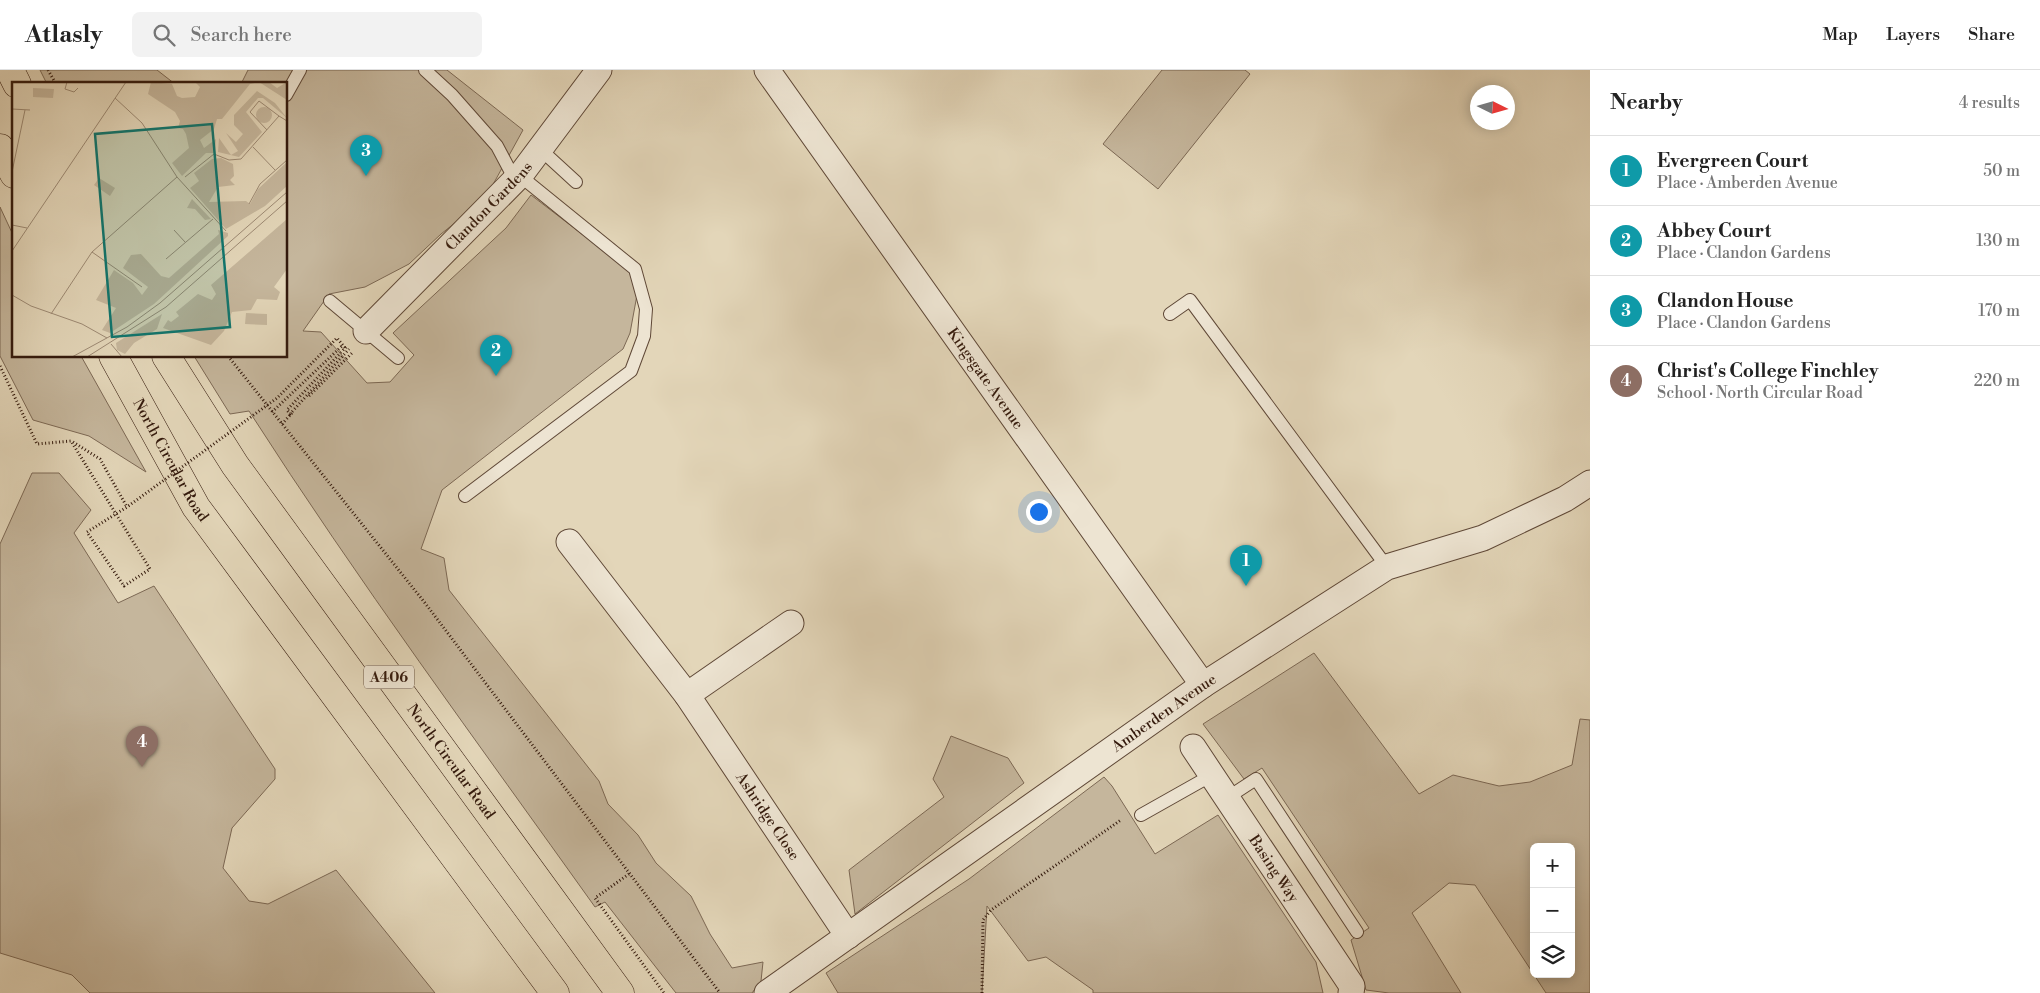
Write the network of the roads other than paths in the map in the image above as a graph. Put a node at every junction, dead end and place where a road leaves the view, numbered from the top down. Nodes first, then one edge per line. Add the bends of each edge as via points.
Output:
1 (10, 70) edge
2 (300, 70) edge
3 (425, 70) edge
4 (599, 70) edge
5 (767, 70) edge
6 (16, 82) edge
7 (288, 91) edge
8 (0, 148) edge
9 (540, 149) junction
10 (12, 170) edge
11 (517, 178) junction
12 (576, 182) dead end
13 (330, 301) dead end
14 (1170, 314) dead end
15 (366, 331) junction
16 (115, 358) edge
17 (167, 358) edge
18 (398, 358) dead end
19 (1590, 483) edge
20 (466, 496) dead end
21 (569, 542) dead end
22 (1387, 567) junction
23 (791, 622) dead end
24 (1203, 685) junction
25 (687, 695) junction
26 (1193, 746) dead end
27 (1212, 775) junction
28 (1227, 798) junction
29 (1141, 815) road end
30 (1357, 932) dead end
31 (848, 936) junction
32 (555, 993) edge
33 (620, 993) edge
34 (767, 993) edge
35 (1351, 993) edge

1 - 6 highway
2 - 7 lane
3 - 11 lane via 497,146
4 - 9 street, Clandon Gardens
5 - 24 street, Kingsgate Avenue
8 - 10 highway
9 - 11 street, Clandon Gardens
9 - 12 lane
11 - 15 street, Clandon Gardens
11 - 20 lane via 635,269 646,309 644,336 632,371
13 - 15 lane
14 - 22 lane via 1190,300
15 - 18 lane
16 - 32 highway, North Circular Road via 196,507
17 - 33 highway, North Circular Road / A406 via 235,465
19 - 22 street, Amberden Avenue via 1565,500 1483,538
21 - 25 street, Ashridge Close
22 - 24 street, Amberden Avenue
23 - 25 street
24 - 31 street, Amberden Avenue
25 - 31 street, Ashridge Close
26 - 27 street, Basing Way
27 - 28 street, Basing Way
27 - 29 lane
28 - 30 lane via 1256,779
28 - 35 street, Basing Way via 1352,986
31 - 34 street, Amberden Avenue

